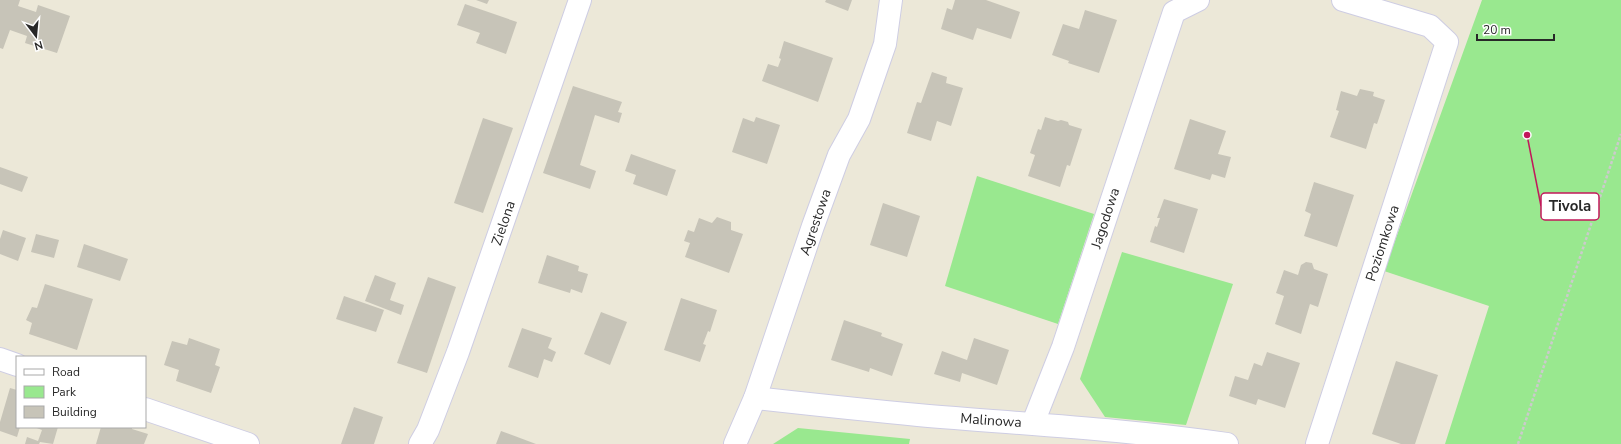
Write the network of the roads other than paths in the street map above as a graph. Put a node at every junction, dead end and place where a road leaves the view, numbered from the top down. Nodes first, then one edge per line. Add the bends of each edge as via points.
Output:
1 (580, 0) edge
2 (891, 0) edge
3 (1198, 0) edge
4 (1343, 0) edge
5 (0, 359) edge
6 (16, 365) edge
7 (755, 398) junction
8 (146, 409) edge
9 (1033, 424) junction
10 (248, 444) edge
11 (420, 444) edge
12 (735, 444) edge
13 (1227, 444) edge
14 (1317, 444) edge

1 - 11 street, Zielona via 458,352 428,430
2 - 7 street, Agrestowa via 885,44 875,74 859,119 839,154 812,226
3 - 9 street, Jagodowa via 1174,12 1063,347
4 - 14 street, Poziomkowa via 1430,26 1447,42
5 - 6 street
7 - 9 street, Malinowa
7 - 12 street, Agrestowa
8 - 10 street
9 - 13 street, Malinowa

